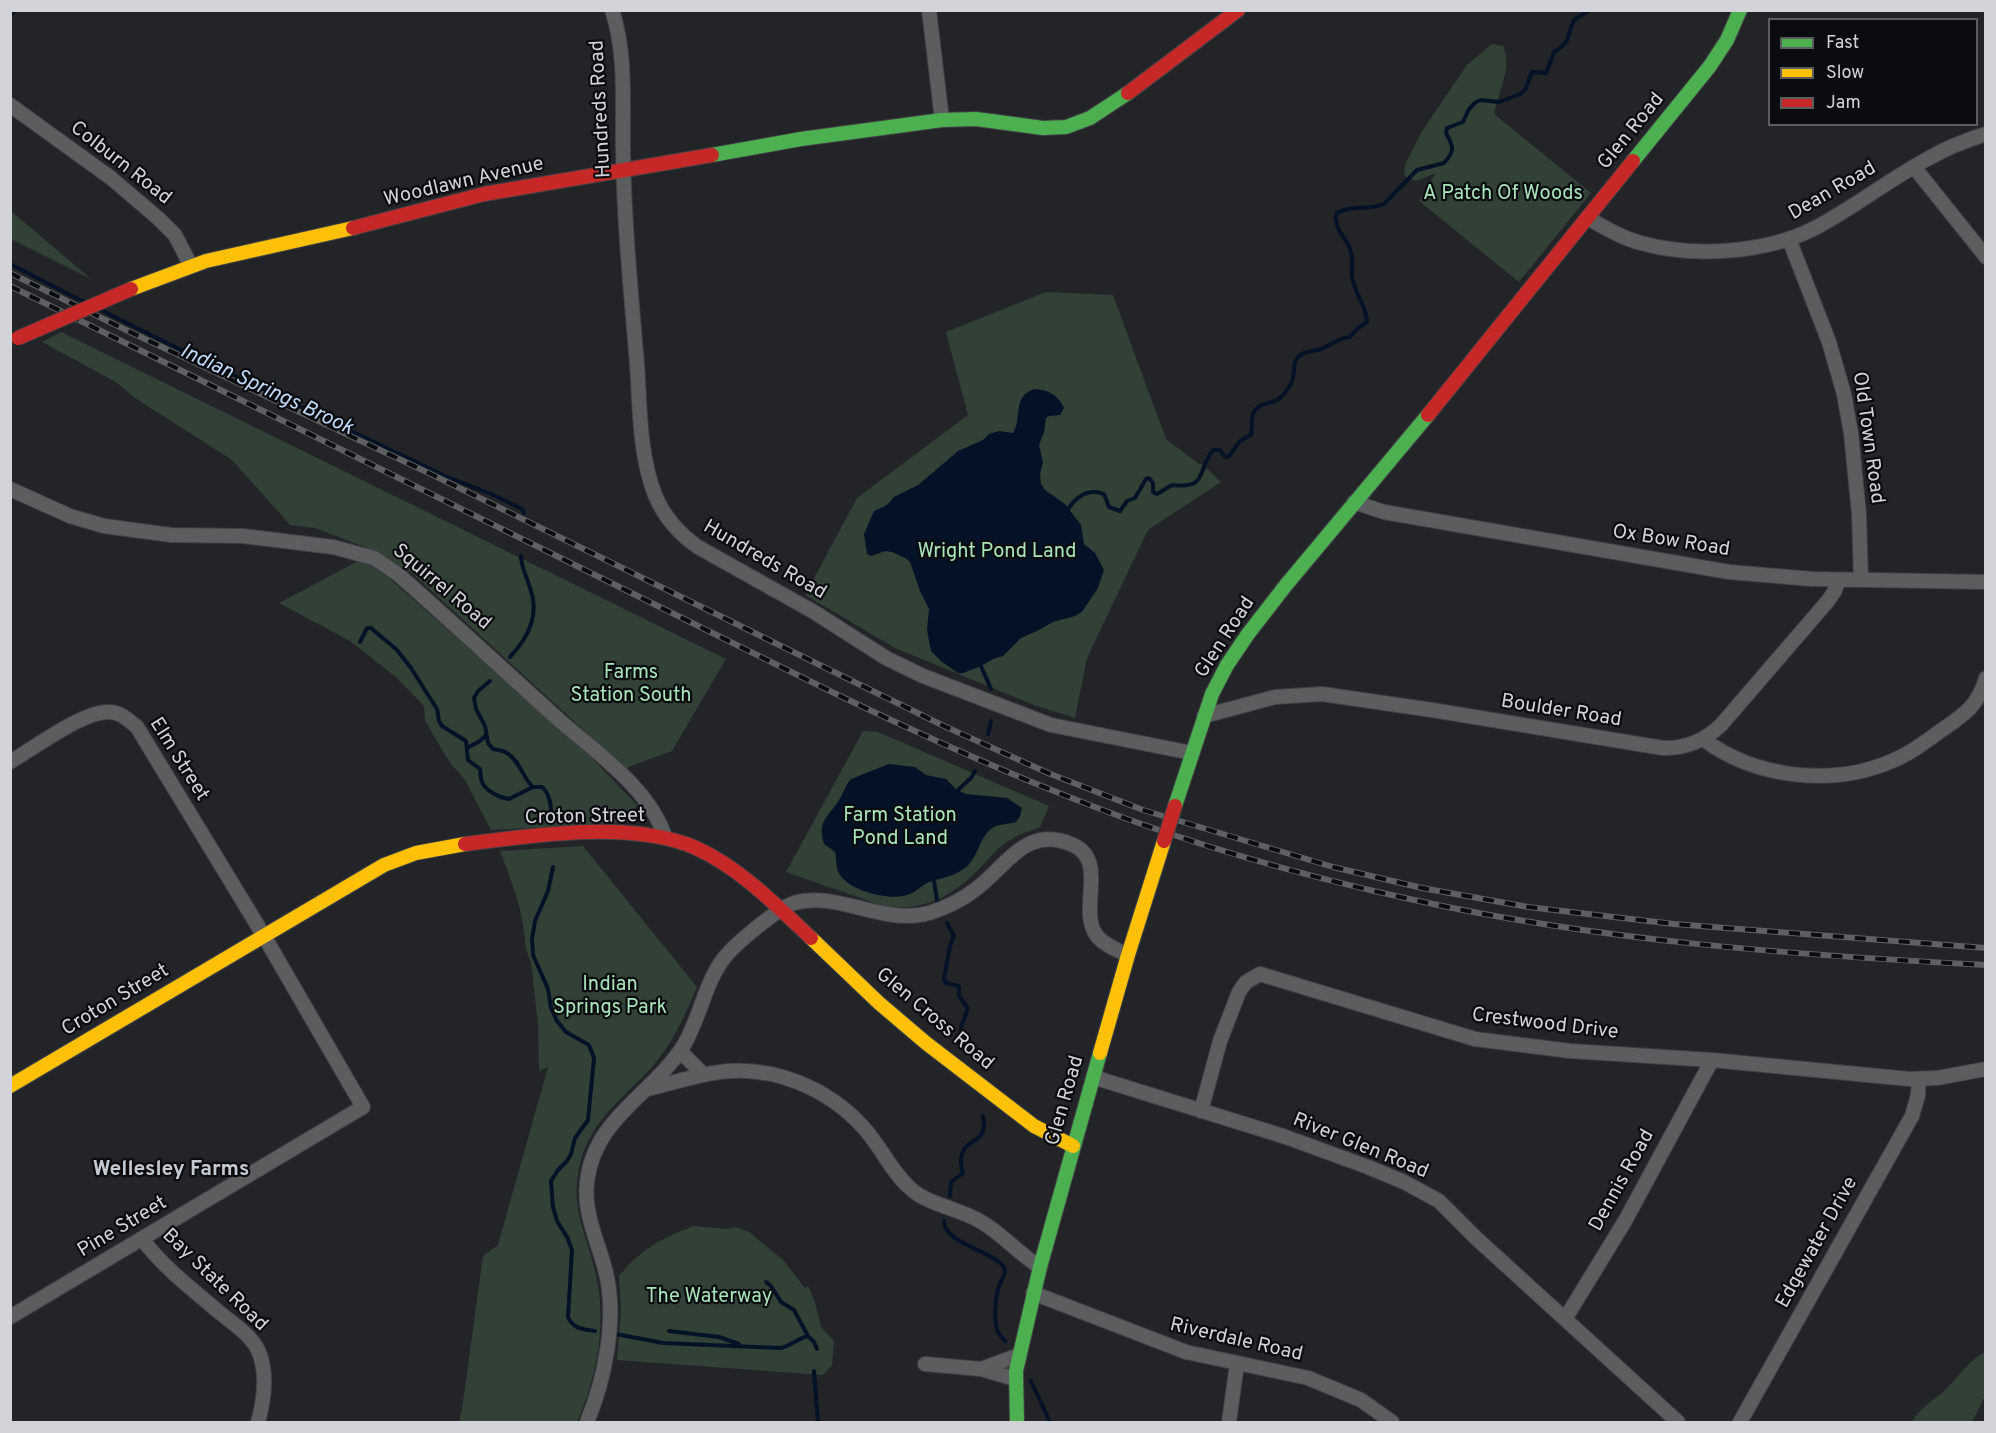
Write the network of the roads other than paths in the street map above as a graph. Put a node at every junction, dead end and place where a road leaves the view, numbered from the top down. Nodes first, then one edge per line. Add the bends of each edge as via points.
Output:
1 (612, 10) edge
2 (929, 10) edge
3 (1238, 10) edge
4 (1742, 12) edge
5 (10, 105) edge
6 (942, 120) junction
7 (1986, 134) edge
8 (1914, 166) junction
9 (624, 171) junction
10 (1588, 218) junction
11 (1789, 239) junction
12 (1986, 257) edge
13 (191, 266) junction
14 (14, 340) edge
15 (10, 489) edge
16 (1354, 502) junction
17 (1984, 578) edge
18 (1839, 580) junction
19 (1861, 580) junction
20 (1986, 678) edge
21 (1204, 716) junction
22 (1702, 739) junction
23 (1192, 753) junction
24 (10, 762) edge
25 (665, 837) junction
26 (781, 910) junction
27 (264, 936) junction
28 (1128, 955) junction
29 (680, 1051) junction
30 (1712, 1060) junction
31 (1986, 1069) edge
32 (704, 1075) junction
33 (1093, 1077) junction
34 (1919, 1079) junction
35 (10, 1086) edge
36 (646, 1089) junction
37 (1201, 1111) junction
38 (1073, 1146) junction
39 (142, 1239) junction
40 (1040, 1267) junction
41 (1033, 1293) junction
42 (10, 1317) edge
43 (1565, 1319) junction
44 (1019, 1355) junction
45 (925, 1364) dead end
46 (1237, 1364) junction
47 (981, 1369) junction
48 (1016, 1379) junction
49 (258, 1422) edge
50 (587, 1422) edge
51 (1017, 1422) edge
52 (1229, 1422) edge
53 (1392, 1422) edge
54 (1678, 1422) edge
55 (1740, 1422) edge

1 - 9 street, Hundreds Road via 623,72
2 - 6 street
3 - 6 street, Woodlawn Avenue via 1113,104 1080,123 1055,129 986,120
4 - 10 street, Glen Road via 1710,66
5 - 13 street, Colburn Road via 111,178 159,219 175,235
6 - 9 street, Woodlawn Avenue via 801,139
7 - 8 street, Dean Road via 1960,142
8 - 11 street, Dean Road via 1816,227
8 - 12 street
9 - 13 street, Woodlawn Avenue via 484,194
9 - 23 street, Hundreds Road via 644,449 656,495 679,532 703,550 911,671 1051,725
10 - 11 street, Dean Road via 1624,237 1677,249 1738,249
10 - 16 street, Glen Road
11 - 19 street, Old Town Road via 1844,394 1859,514
13 - 14 street, Woodlawn Avenue, bridge
15 - 25 street, Squirrel Road via 78,519 114,528 333,547 380,561 590,744 649,804
16 - 18 street, Ox Bow Road via 1384,512 1704,569
16 - 21 street, Glen Road via 1241,644 1217,684
17 - 19 street, Ox Bow Road
18 - 19 street, Ox Bow Road
18 - 22 street, Boulder Road via 1831,597 1766,674 1721,725
20 - 22 street via 1977,700 1963,715 1907,753 1867,769 1818,776 1792,774 1730,757
21 - 22 street, Boulder Road via 1263,699 1322,694 1663,748 1684,747
21 - 23 street, Glen Road
23 - 28 street, Glen Road, bridge
24 - 27 street, Elm Street via 95,713 125,716 136,727
25 - 26 street, Croton Street via 720,862
25 - 27 street, Croton Street via 560,835 420,851 384,865
26 - 28 street via 797,902 816,901 895,916 927,913 976,890 1025,846 1039,840 1055,840 1076,846 1085,854 1091,871 1090,915 1094,932
26 - 29 street via 723,959
26 - 38 street, Glen Cross Road via 915,1034 1034,1126
27 - 35 street, Croton Street
27 - 39 street, Pine Street via 363,1107
28 - 33 street, Glen Road
29 - 32 street
29 - 36 street
30 - 34 street, Crestwood Drive
30 - 37 street, Crestwood Drive via 1559,1050 1475,1039 1260,974 1246,982 1239,992 1220,1041
30 - 43 street, Dennis Road via 1625,1221
31 - 34 street, Crestwood Drive
32 - 36 street
32 - 40 street via 762,1073 819,1092 859,1122 913,1191 979,1220
33 - 37 street, River Glen Road
33 - 38 street, Glen Road
34 - 55 street, Edgewater Drive via 1912,1116
36 - 50 street via 605,1130 588,1173 587,1208 607,1275 610,1311 601,1380
37 - 43 street, River Glen Road via 1368,1167 1439,1201
38 - 40 street, Glen Road
39 - 42 street, Pine Street
39 - 49 street, Bay State Road via 170,1270 256,1346 264,1379
40 - 41 street, Glen Road
41 - 44 street, Glen Road
41 - 46 street, Riverdale Road via 1161,1344
43 - 54 street, River Glen Road
44 - 47 street
44 - 48 street, Glen Road
45 - 47 street
46 - 52 street
46 - 53 street, Riverdale Road via 1282,1371 1324,1384 1360,1400
47 - 48 street
48 - 51 street, Glen Road

